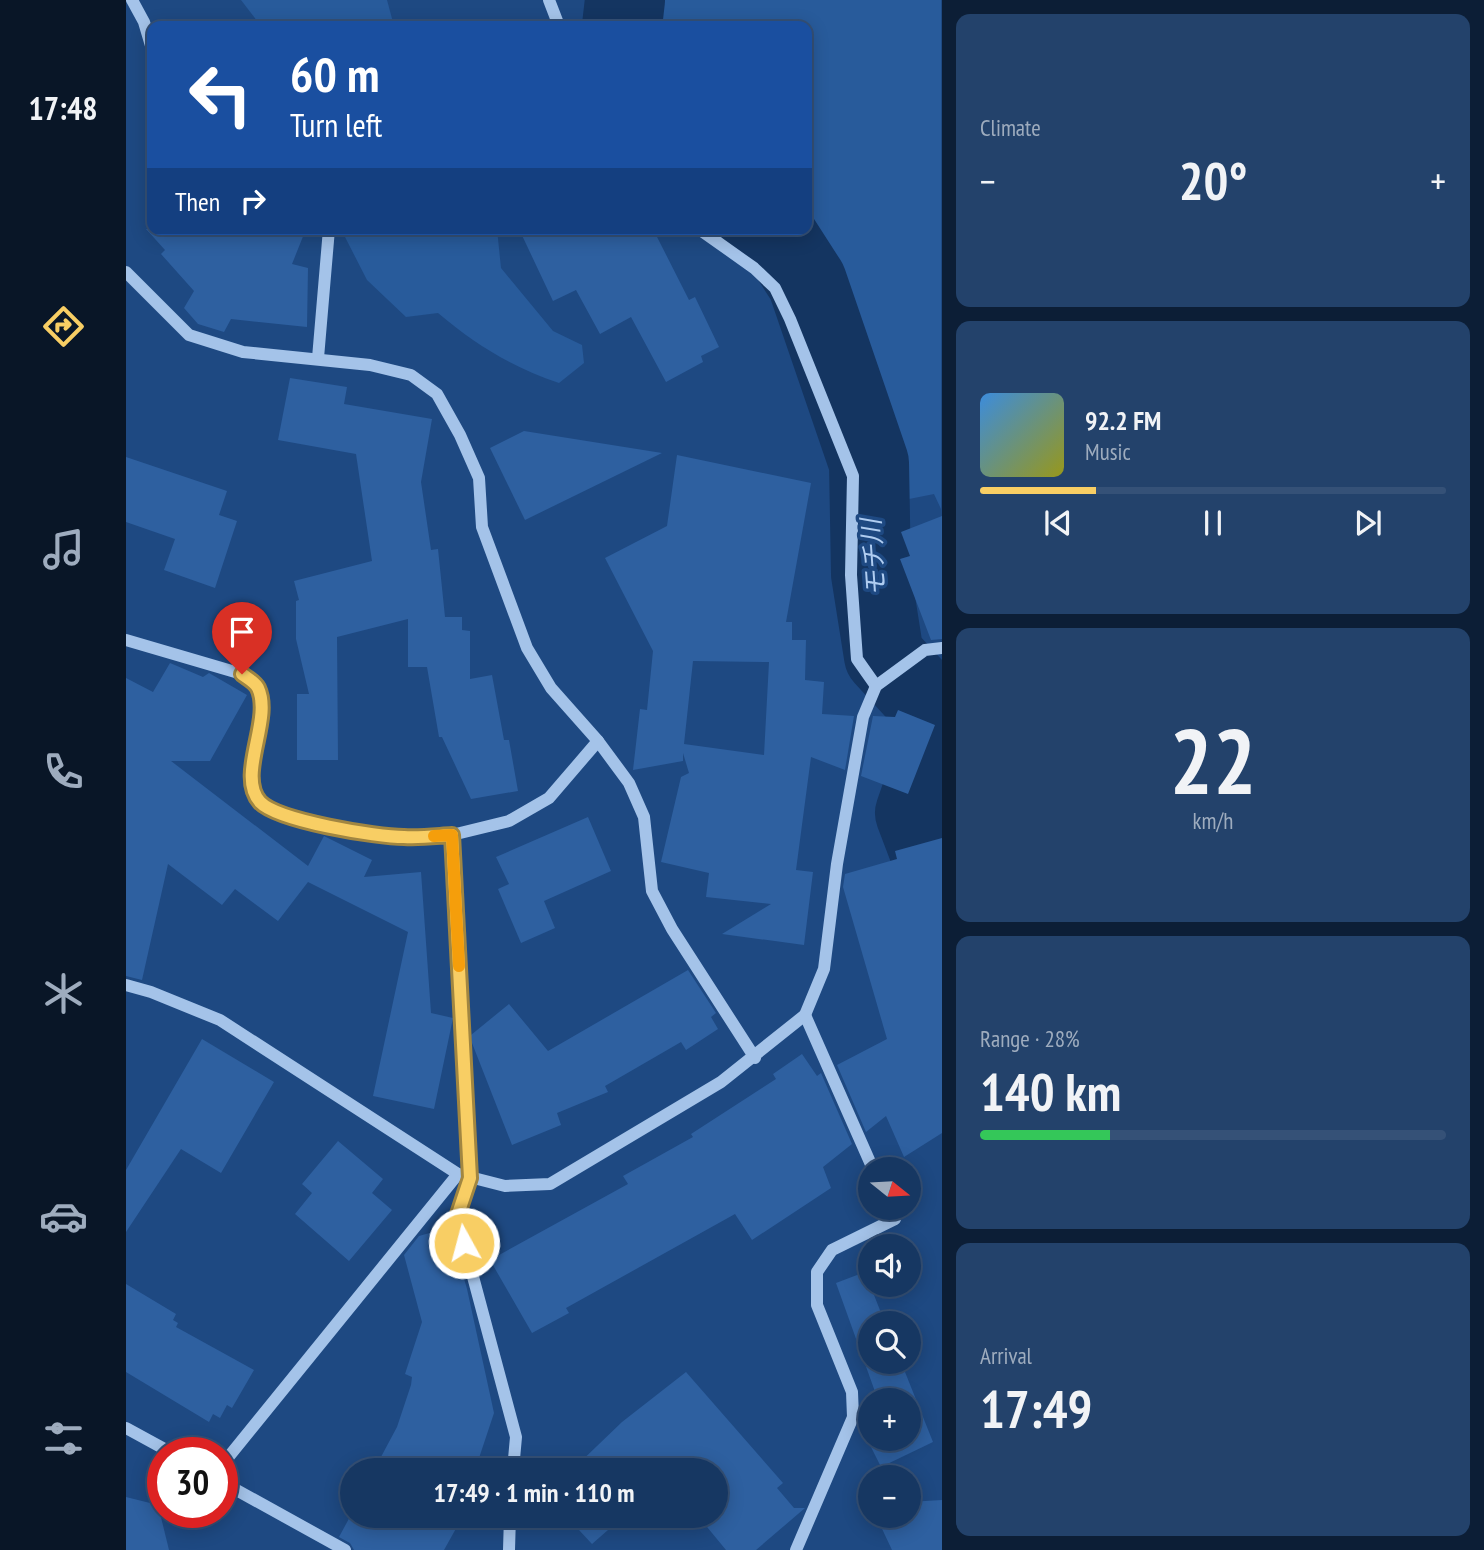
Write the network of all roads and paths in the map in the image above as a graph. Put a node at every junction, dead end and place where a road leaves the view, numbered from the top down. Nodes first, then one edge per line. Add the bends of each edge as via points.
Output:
1 (132, 0) edge
2 (549, 0) edge
3 (557, 21) edge
4 (147, 32) edge
5 (328, 235) edge
6 (707, 235) edge
7 (126, 271) edge
8 (317, 358) junction
9 (126, 640) edge
10 (942, 648) edge
11 (876, 686) junction
12 (598, 741) junction
13 (452, 835) junction
14 (126, 985) edge
15 (805, 1015) junction
16 (755, 1058) junction
17 (868, 1157) edge
18 (464, 1176) junction
19 (893, 1220) edge
20 (126, 1427) edge
21 (147, 1439) edge
22 (238, 1446) edge
23 (514, 1458) edge
24 (238, 1491) edge
25 (510, 1528) edge
26 (345, 1550) edge
27 (509, 1550) edge
28 (796, 1550) edge

1 - 4 street
2 - 3 street
5 - 8 street
6 - 11 street via 775,288 853,476 851,575 858,659
7 - 8 street via 189,335 243,352
8 - 12 street via 411,375 437,394 478,478 482,527 527,648 551,688
9 - 13 street via 242,674 257,685 262,703 251,780 260,802 284,816 316,824 402,838
10 - 11 street via 925,650
11 - 15 street via 863,718 850,785 824,969
12 - 13 street via 549,798 509,821
12 - 16 street via 629,783 644,817 652,891
13 - 18 street
14 - 18 street via 220,1020
15 - 16 street
15 - 17 street
16 - 18 street via 550,1184 505,1186
18 - 22 street
18 - 23 street via 457,1217 516,1437
19 - 28 street via 832,1250 817,1272 817,1305 852,1392 853,1417
20 - 21 street
24 - 26 street
25 - 27 street

